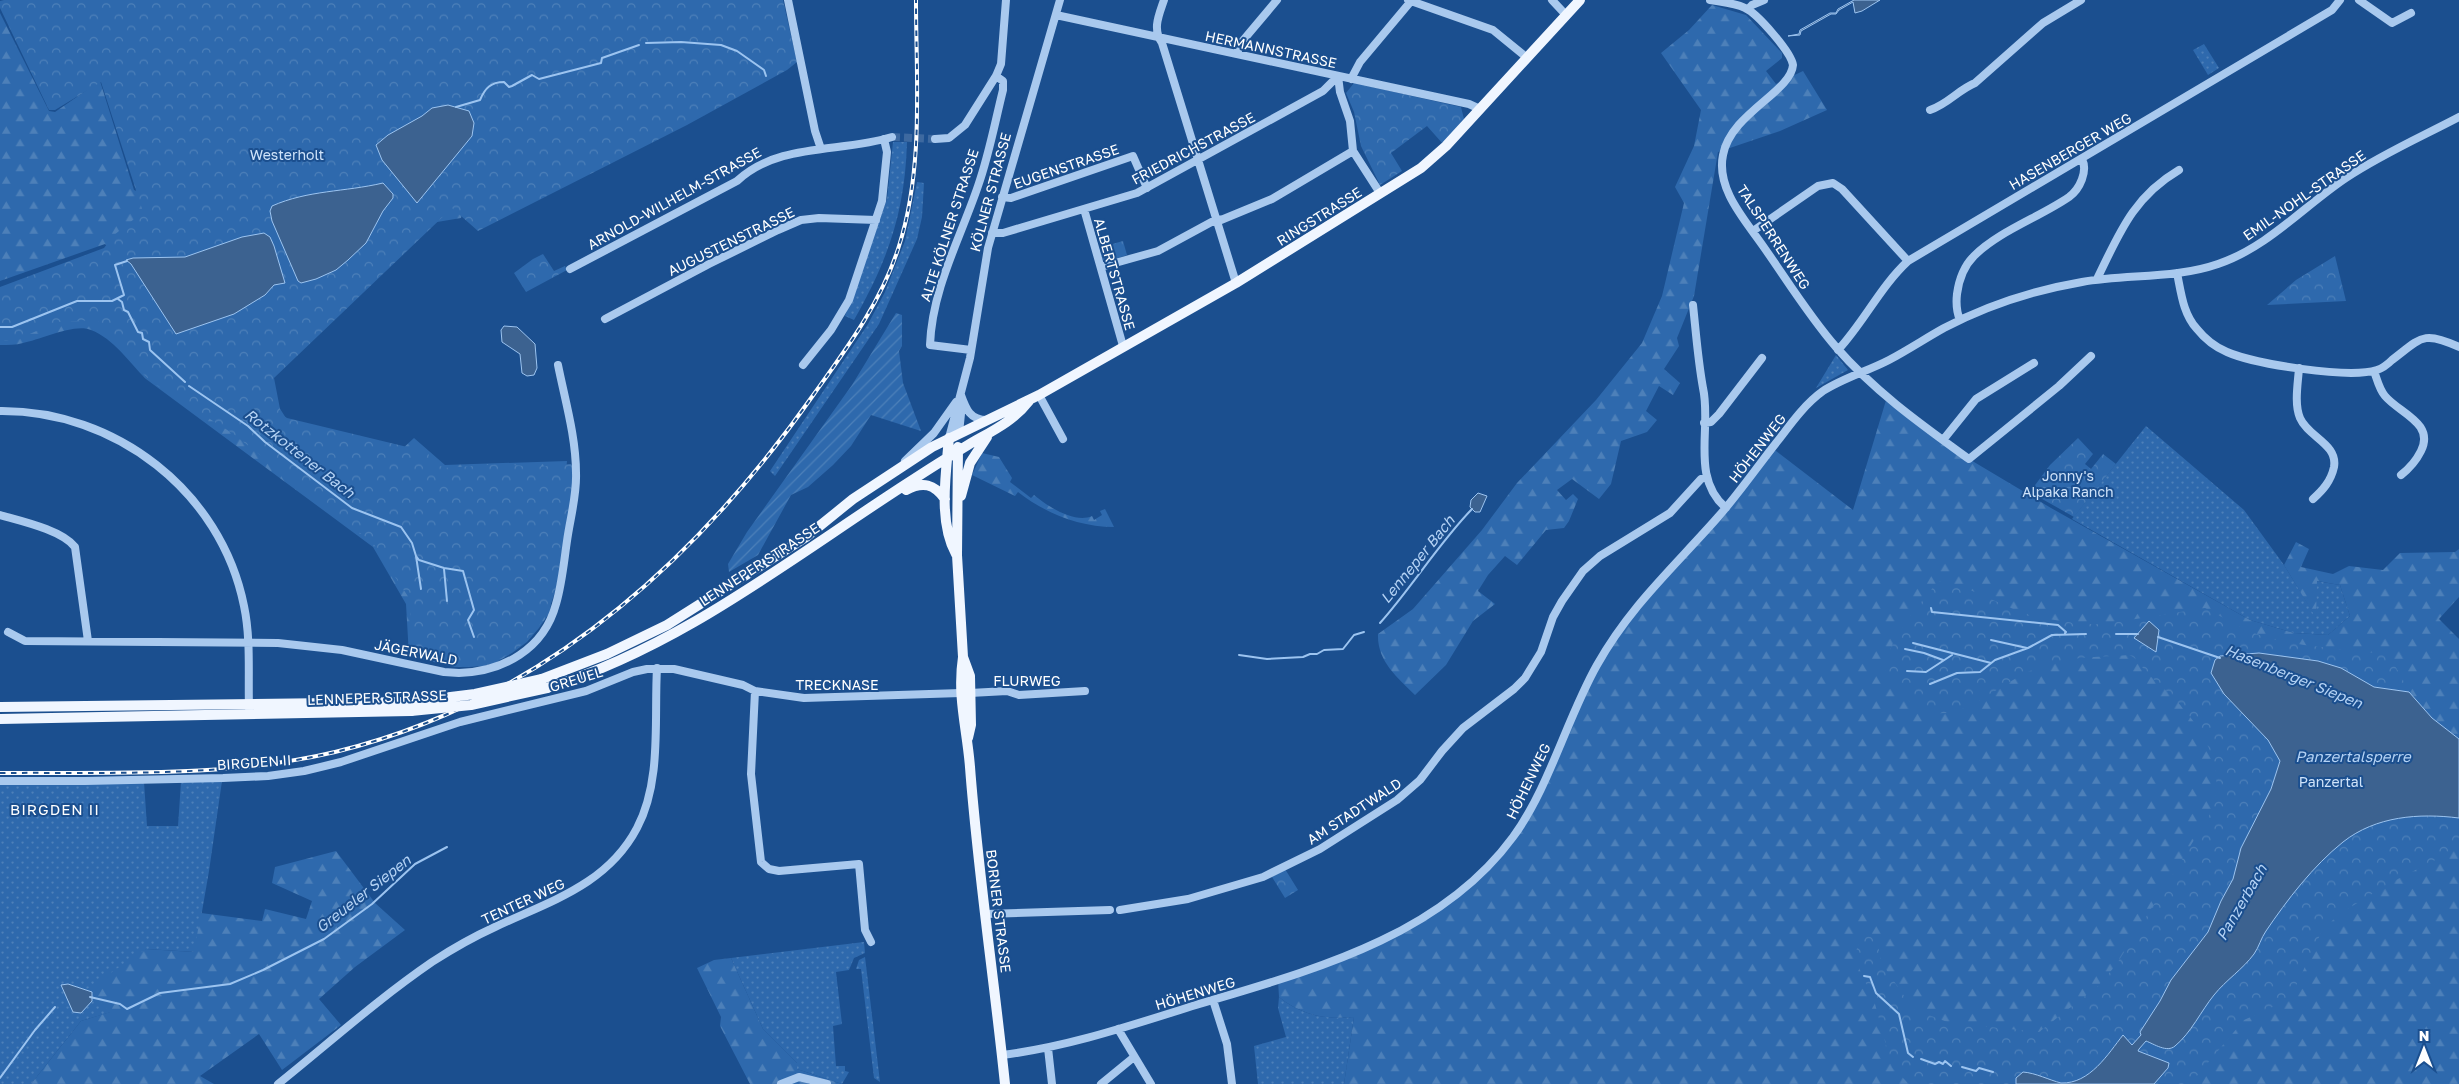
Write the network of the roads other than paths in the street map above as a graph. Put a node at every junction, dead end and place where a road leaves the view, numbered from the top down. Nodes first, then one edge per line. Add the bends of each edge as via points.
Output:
1 (788, 0) edge
2 (1006, 0) edge
3 (1060, 0) edge
4 (1164, 0) edge
5 (1277, 0) edge
6 (1410, 0) edge
7 (1552, 0) edge
8 (1580, 0) edge
9 (1710, 0) edge
10 (1764, 0) edge
11 (2081, 0) edge
12 (2340, 0) edge
13 (2359, 0) edge
14 (1748, 9) junction
15 (2411, 13) dead end
16 (1056, 15) junction
17 (1566, 16) junction
18 (1157, 36) junction
19 (1237, 54) junction
20 (1526, 57) junction
21 (996, 76) junction
22 (1338, 76) junction
23 (1351, 79) junction
24 (1480, 109) junction
25 (1930, 110) dead end
26 (2459, 117) edge
27 (935, 139) tunnel mouth
28 (821, 149) junction
29 (1353, 151) junction
30 (1198, 160) junction
31 (2082, 160) junction
32 (2179, 170) dead end
33 (1147, 188) junction
34 (1380, 193) junction
35 (1002, 197) junction
36 (1084, 209) junction
37 (1216, 219) junction
38 (876, 220) junction
39 (1753, 231) junction
40 (992, 233) junction
41 (1908, 260) junction
42 (1101, 267) junction
43 (570, 269) dead end
44 (2177, 273) junction
45 (2097, 279) junction
46 (1236, 283) junction
47 (1693, 305) dead end
48 (605, 319) dead end
49 (1960, 320) junction
50 (1123, 346) junction
51 (2459, 347) edge
52 (971, 350) junction
53 (1838, 350) junction
54 (2091, 356) dead end
55 (1762, 358) dead end
56 (2034, 363) dead end
57 (558, 364) dead end
58 (804, 364) dead end
59 (2299, 368) junction
60 (2374, 371) junction
61 (1861, 373) junction
62 (961, 395) junction
63 (1034, 397) junction
64 (0, 411) edge
65 (989, 420) junction
66 (1704, 423) junction
67 (992, 432) junction
68 (960, 433) junction
69 (949, 438) junction
70 (1063, 439) dead end
71 (1944, 440) junction
72 (957, 452) junction
73 (947, 458) junction
74 (897, 470) junction
75 (2401, 475) dead end
76 (1706, 477) junction
77 (945, 499) junction
78 (2313, 499) dead end
79 (877, 503) junction
80 (1726, 508) junction
81 (956, 513) junction
82 (0, 515) edge
83 (957, 555) junction
84 (8, 632) dead end
85 (88, 642) junction
86 (249, 643) junction
87 (657, 668) junction
88 (544, 683) junction
89 (755, 691) junction
90 (1085, 691) dead end
91 (966, 693) junction
92 (249, 703) junction
93 (0, 706) edge
94 (411, 707) junction
95 (501, 711) joint
96 (249, 715) junction
97 (0, 719) edge
98 (0, 781) edge
99 (1110, 910) dead end
100 (1120, 910) dead end
101 (986, 914) junction
102 (872, 942) dead end
103 (1214, 1000) junction
104 (1118, 1029) junction
105 (1048, 1048) junction
106 (1002, 1055) junction
107 (1134, 1057) junction
108 (785, 1082) edge
109 (278, 1084) edge
110 (827, 1084) edge
111 (1005, 1084) edge
112 (1052, 1084) edge
113 (1101, 1084) edge
114 (1151, 1084) edge
115 (1232, 1084) edge

1 - 28 street
2 - 21 street, ALTE KÖLNER STRASSE via 1002,56
3 - 16 street, KÖLNER STRASSE
4 - 18 street via 1156,24
5 - 19 street via 1240,44
6 - 20 street via 1492,30
6 - 23 street via 1360,62
7 - 17 street
8 - 17 main road, RINGSTRASSE
9 - 14 street
10 - 14 street
11 - 25 street via 2043,23 1975,82
12 - 31 street, HASENBERGER WEG via 2332,10
13 - 15 street via 2392,23
14 - 39 street, TALSPERRENWEG via 1786,50 1793,65 1788,78 1735,128 1723,152 1722,166 1728,191
16 - 18 street, HERMANNSTRASSE
16 - 35 street, KÖLNER STRASSE
17 - 20 main road, RINGSTRASSE
18 - 19 street, HERMANNSTRASSE
18 - 30 street via 1162,43
19 - 22 street, HERMANNSTRASSE
20 - 24 main road, RINGSTRASSE
21 - 27 street, ALTE KÖLNER STRASSE via 965,125 953,136
21 - 52 street, ALTE KÖLNER STRASSE via 1003,81 1003,90 979,184 938,290 931,326 930,345
22 - 23 street, HERMANNSTRASSE
22 - 29 street via 1350,121
22 - 30 street, FRIEDRICHSTRASSE via 1323,91
23 - 24 street, HERMANNSTRASSE
24 - 34 main road, RINGSTRASSE via 1433,158
26 - 44 street, EMIL-NOHL-STRASSE via 2361,168 2244,252 2212,266
28 - 38 street, ARNOLD-WILHELM-STRASSE via 888,138 884,189
28 - 43 street, ARNOLD-WILHELM-STRASSE via 766,161 737,182
29 - 34 street
29 - 37 street via 1255,207 1222,220
30 - 33 street, FRIEDRICHSTRASSE
30 - 37 street
31 - 41 street, HASENBERGER WEG
31 - 49 street via 2083,177 2070,196 1986,247 1967,264 1956,302
32 - 45 street via 2140,201
33 - 35 street, EUGENSTRASSE via 1133,156 1021,195
33 - 36 street, FRIEDRICHSTRASSE
34 - 46 main road, RINGSTRASSE
35 - 40 street, KÖLNER STRASSE
36 - 40 street, FRIEDRICHSTRASSE via 1003,233
36 - 42 street, ALBERTSTRASSE
37 - 42 street via 1158,251
37 - 46 street
38 - 48 street, AUGUSTENSTRASSE via 802,220 752,242
38 - 58 street via 845,309
39 - 41 street via 1818,186 1833,184 1842,189
39 - 53 street, TALSPERRENWEG
40 - 52 street, KÖLNER STRASSE
41 - 53 street, HASENBERGER WEG via 1880,291
42 - 50 street, ALBERTSTRASSE
44 - 45 street, EMIL-NOHL-STRASSE
44 - 59 street via 2186,312 2209,341 2241,357
45 - 49 street, EMIL-NOHL-STRASSE via 2023,296
46 - 50 main road, RINGSTRASSE
47 - 66 street via 1704,388
49 - 61 street, EMIL-NOHL-STRASSE
50 - 63 main road, RINGSTRASSE
51 - 60 street via 2438,338 2423,338
52 - 62 street, KÖLNER STRASSE
53 - 61 street, TALSPERRENWEG
54 - 71 street, TALSPERRENWEG via 1969,459
55 - 66 street via 1719,414 1711,422
56 - 71 street via 1976,399
57 - 86 street, JÄGERWALD via 576,466 575,490 557,603 544,632 527,651 488,670 459,673 342,650
59 - 60 street
59 - 78 street via 2300,418 2335,459 2326,486
60 - 75 street via 2383,394 2418,423 2424,432 2420,453
61 - 71 street, TALSPERRENWEG
61 - 80 street, HÖHENWEG via 1827,388 1813,399
62 - 65 street via 970,414
62 - 68 street, KÖLNER STRASSE
62 - 69 street, KÖLNER STRASSE
62 - 74 street via 934,433
63 - 65 main road, RINGSTRASSE
63 - 67 main road, RINGSTRASSE
63 - 70 street
64 - 86 street via 46,415 90,426 132,447 168,474 198,507 227,556 244,606
65 - 68 main road, RINGSTRASSE
66 - 76 street
67 - 72 main road, RINGSTRASSE
67 - 81 main road via 970,464 962,487 961,505
68 - 69 main road, RINGSTRASSE
68 - 72 main road, KÖLNER STRASSE
69 - 73 main road, BORNER STRASSE
69 - 74 main road, LENNEPER STRASSE
72 - 73 main road, LENNEPER STRASSE
72 - 81 main road, BORNER STRASSE
73 - 77 main road, BORNER STRASSE
73 - 79 main road, LENNEPER STRASSE
74 - 88 main road, LENNEPER STRASSE via 853,499 806,537 696,609 640,640
76 - 80 street
76 - 100 street, AM STADTWALD via 1701,478 1670,513 1589,564 1562,601 1541,652 1525,678 1463,728 1420,780 1397,800 1320,849 1262,876 1188,900
77 - 79 main road via 935,488 921,484 888,502
77 - 83 main road, BORNER STRASSE via 949,542
79 - 88 main road, LENNEPER STRASSE via 690,625 623,660
80 - 103 street, HÖHENWEG via 1628,616 1594,670 1526,818 1510,841 1479,874 1422,917 1368,947 1324,965
81 - 83 main road, BORNER STRASSE
82 - 85 street via 54,533 75,547
83 - 91 main road, BORNER STRASSE via 964,657 960,676
84 - 85 street, JÄGERWALD via 24,641
85 - 86 street, JÄGERWALD
86 - 92 street
87 - 89 street, TRECKNASE via 696,673
87 - 95 street, GREUEL via 632,672 586,691
87 - 109 street, TENTER WEG via 649,795 636,829 607,868 575,891 496,927 434,961
88 - 94 main road, LENNEPER STRASSE, bridge via 471,705
89 - 91 street, TRECKNASE via 804,698
89 - 102 street via 751,774 761,862 769,869 779,871 859,864 865,930
90 - 91 street, FLURWEG via 1019,695 1007,691
91 - 101 main road, BORNER STRASSE via 963,725 968,741
92 - 93 main road, LENNEPER STRASSE
92 - 94 main road, LENNEPER STRASSE
92 - 96 street
94 - 96 main road, LENNEPER STRASSE
95 - 98 street, BIRGDEN II via 342,762 268,776
96 - 97 main road, LENNEPER STRASSE
99 - 101 street
101 - 106 main road, BORNER STRASSE
103 - 104 street, HÖHENWEG
103 - 115 street via 1226,1044
104 - 105 street, HÖHENWEG
104 - 107 street
105 - 106 street, HÖHENWEG
105 - 112 street
106 - 111 main road, BORNER STRASSE
107 - 113 street
107 - 114 street
108 - 110 street via 804,1077

